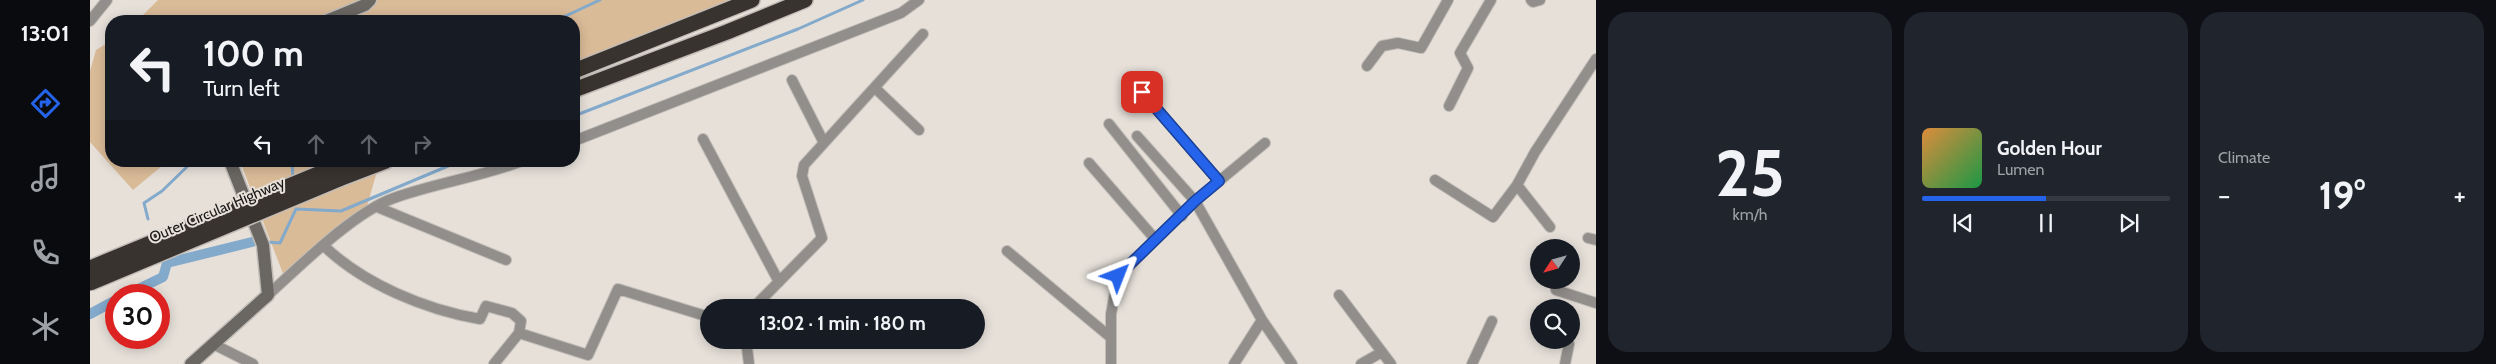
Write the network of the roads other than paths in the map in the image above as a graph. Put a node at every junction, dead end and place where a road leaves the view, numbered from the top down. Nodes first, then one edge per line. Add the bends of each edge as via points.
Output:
1 (107, 0) edge
2 (370, 0) edge
3 (752, 0) edge
4 (805, 0) edge
5 (919, 0) edge
6 (1448, 0) edge
7 (1491, 0) edge
8 (1531, 0) edge
9 (1540, 0) edge
10 (340, 15) edge
11 (90, 21) edge
12 (923, 34) dead end
13 (1596, 59) edge
14 (1367, 66) dead end
15 (580, 69) edge
16 (792, 80) dead end
17 (580, 88) edge
18 (875, 88) junction
19 (1142, 92) dead end
20 (1449, 106) dead end
21 (1110, 124) dead end
22 (919, 130) dead end
23 (1137, 136) dead end
24 (580, 139) edge
25 (703, 139) dead end
26 (824, 143) junction
27 (1265, 143) dead end
28 (1089, 162) dead end
29 (232, 167) edge
30 (507, 167) edge
31 (341, 169) edge
32 (1435, 180) dead end
33 (1219, 181) junction
34 (1517, 185) junction
35 (1195, 201) junction
36 (377, 207) junction
37 (1182, 216) junction
38 (1550, 227) dead end
39 (1155, 239) junction
40 (323, 245) junction
41 (1007, 251) dead end
42 (506, 260) dead end
43 (90, 268) edge
44 (779, 282) junction
45 (90, 283) edge
46 (1556, 290) dead end
47 (268, 295) junction
48 (1339, 295) dead end
49 (762, 299) edge
50 (1596, 303) edge
51 (700, 314) edge
52 (1262, 320) junction
53 (1492, 321) dead end
54 (519, 333) junction
55 (1109, 336) junction
56 (215, 345) junction
57 (747, 349) edge
58 (1568, 349) edge
59 (1382, 352) junction
60 (191, 364) edge
61 (253, 364) edge
62 (494, 364) edge
63 (749, 364) edge
64 (1111, 364) edge
65 (1234, 364) edge
66 (1292, 364) edge
67 (1361, 364) edge
68 (1391, 364) edge
69 (1472, 364) edge
70 (1565, 364) edge

1 - 11 street
2 - 10 street
3 - 15 highway
4 - 17 highway
5 - 24 street via 901,13
6 - 14 street via 1421,48 1398,43 1382,46
7 - 20 street via 1460,53 1468,68
8 - 9 street
12 - 18 street
13 - 34 street
16 - 26 street
18 - 22 street
18 - 26 street
19 - 33 street
21 - 37 street
23 - 35 street
25 - 44 street
26 - 44 street via 804,165 802,176 822,238
27 - 33 street
28 - 39 street
29 - 47 street via 264,245
30 - 36 street via 393,198
31 - 43 highway, Outer Circular Highway, bridge
31 - 45 highway, Outer Circular Highway, bridge
32 - 34 street via 1493,217
33 - 35 street
34 - 38 street
35 - 37 street
35 - 52 street
36 - 40 street
36 - 42 street
37 - 39 street
39 - 55 street via 1118,276
40 - 47 street
40 - 54 street via 383,288 480,320 486,306 512,313 521,321
41 - 55 street
44 - 49 street
46 - 50 street
47 - 56 street
48 - 59 street
51 - 54 street via 618,289 588,355
52 - 65 street
52 - 66 street
53 - 69 street
54 - 62 street
55 - 64 street
56 - 60 street
56 - 61 street
57 - 63 street
58 - 70 street
59 - 67 street
59 - 68 street

